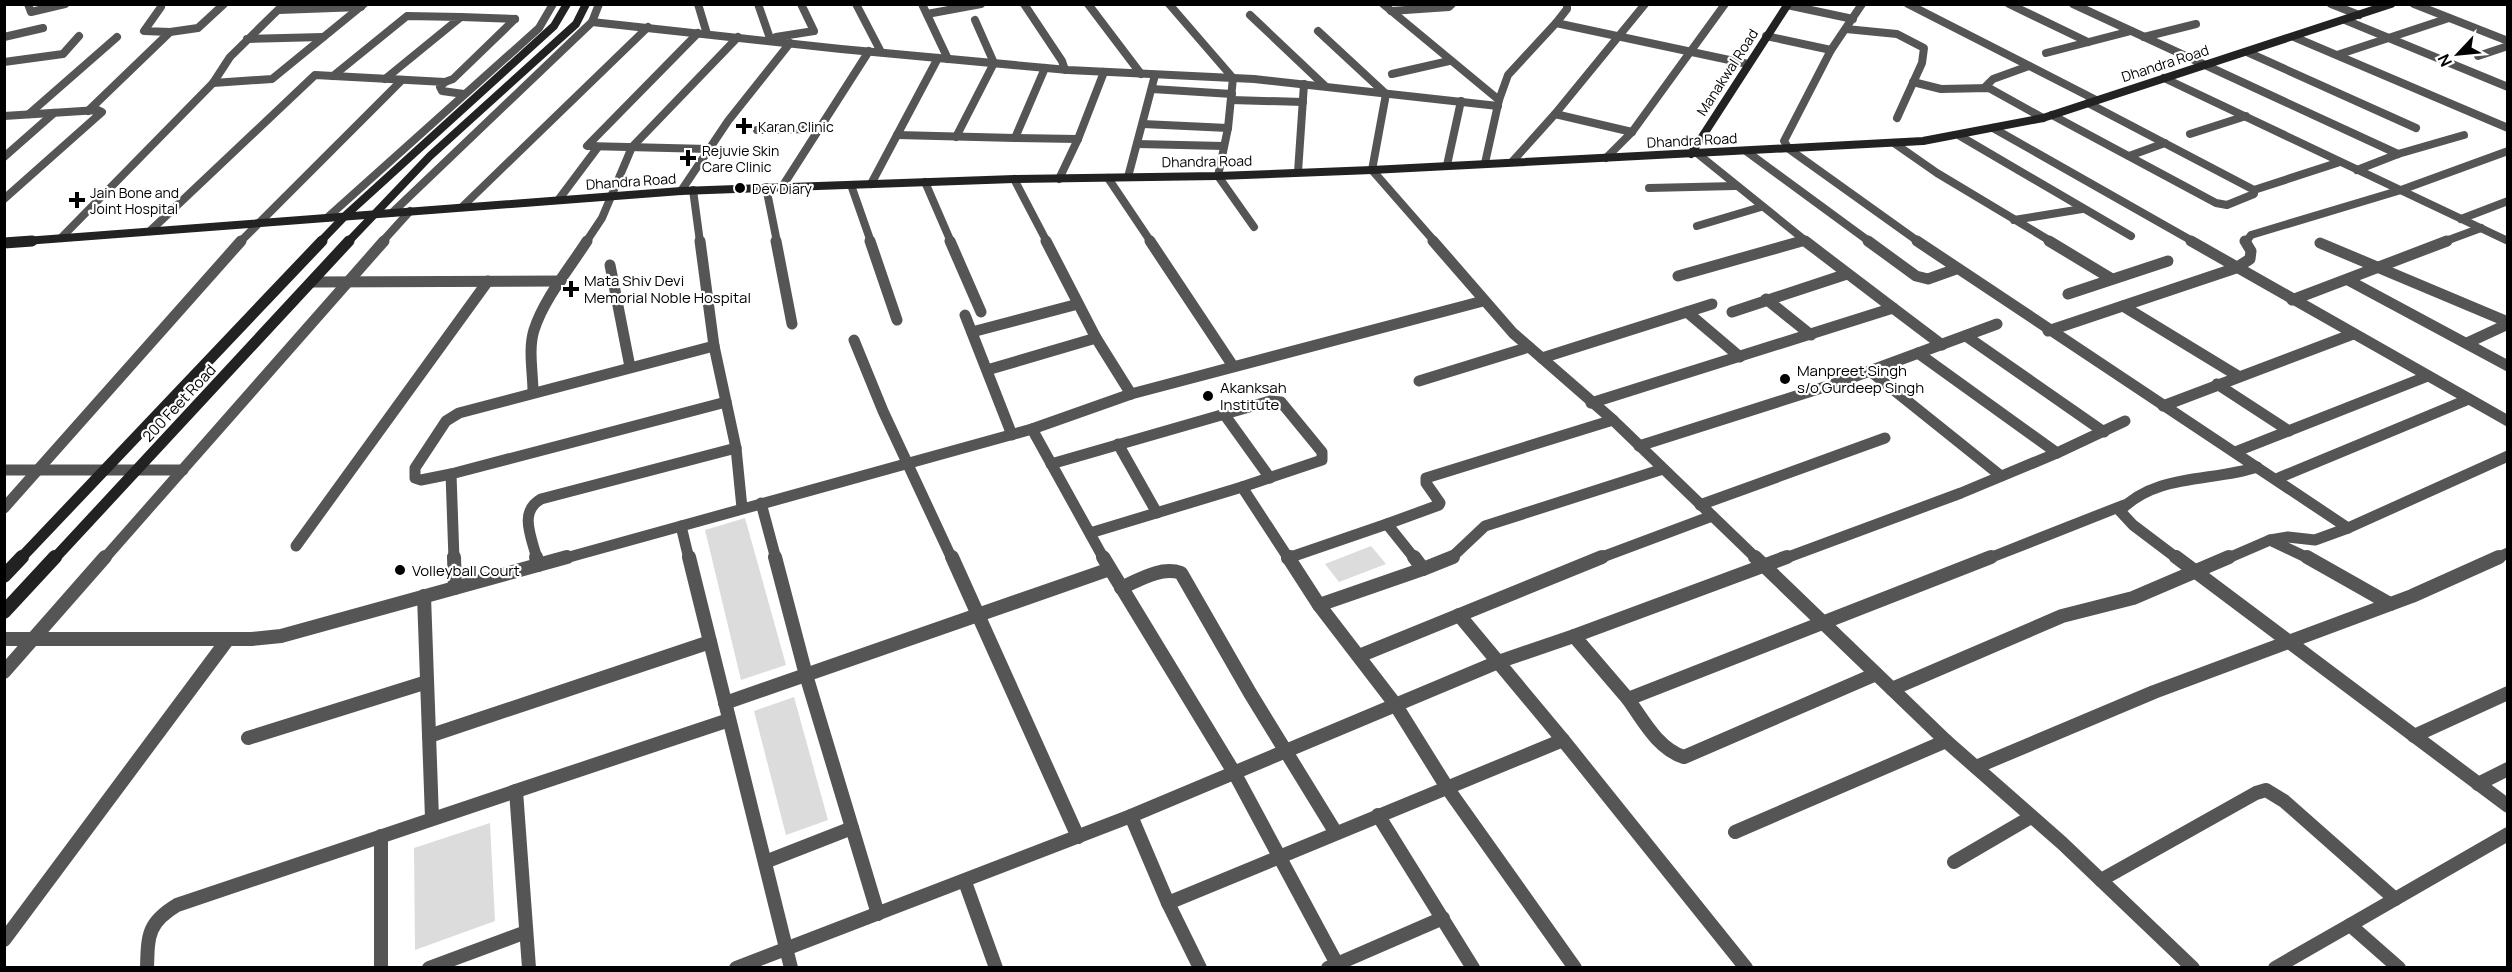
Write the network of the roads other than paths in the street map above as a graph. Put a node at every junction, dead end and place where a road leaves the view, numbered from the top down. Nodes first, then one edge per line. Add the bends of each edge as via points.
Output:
1 (28, 4) edge
2 (65, 4) edge
3 (224, 4) edge
4 (554, 4) edge
5 (567, 4) edge
6 (586, 4) edge
7 (599, 4) edge
8 (698, 4) edge
9 (758, 4) edge
10 (801, 4) edge
11 (922, 4) edge
12 (981, 4) edge
13 (1024, 4) edge
14 (1088, 4) edge
15 (1169, 4) edge
16 (1383, 4) edge
17 (1452, 4) edge
18 (1567, 4) edge
19 (1645, 4) edge
20 (1725, 4) edge
21 (1862, 4) edge
22 (2009, 4) edge
23 (2073, 4) edge
24 (2331, 4) edge
25 (2391, 4) edge
26 (2414, 4) edge
27 (860, 5) edge
28 (1787, 5) edge
29 (1914, 5) edge
30 (363, 6) edge
31 (161, 7) dead end
32 (282, 7) edge
33 (1391, 11) junction
34 (927, 14) junction
35 (1250, 15) dead end
36 (2359, 15) junction
37 (461, 17) junction
38 (2449, 18) junction
39 (1853, 19) junction
40 (975, 20) dead end
41 (2345, 20) junction
42 (592, 22) junction
43 (1556, 23) junction
44 (2196, 24) dead end
45 (648, 27) junction
46 (43, 28) dead end
47 (1846, 29) junction
48 (814, 31) junction
49 (1318, 31) dead end
50 (170, 32) junction
51 (2131, 32) junction
52 (703, 33) junction
53 (79, 36) dead end
54 (1618, 36) junction
55 (1766, 36) junction
56 (4, 37) edge
57 (117, 37) dead end
58 (323, 37) junction
59 (738, 37) junction
60 (2144, 37) junction
61 (2294, 37) junction
62 (2390, 38) junction
63 (247, 39) junction
64 (771, 39) junction
65 (2508, 41) edge
66 (2088, 42) junction
67 (790, 43) junction
68 (2508, 46) edge
69 (823, 47) junction
70 (1831, 50) junction
71 (869, 51) junction
72 (881, 52) junction
73 (1691, 52) junction
74 (2247, 52) junction
75 (2046, 53) dead end
76 (2337, 55) junction
77 (2478, 56) dead end
78 (938, 58) junction
79 (948, 59) junction
80 (1449, 61) junction
81 (4, 62) edge
82 (994, 63) junction
83 (1748, 64) junction
84 (2205, 64) junction
85 (2029, 66) junction
86 (1045, 68) junction
87 (1065, 70) junction
88 (1104, 72) junction
89 (1141, 74) junction
90 (1392, 74) dead end
91 (1155, 75) junction
92 (333, 76) junction
93 (1233, 78) junction
94 (2164, 78) junction
95 (385, 79) junction
96 (402, 80) junction
97 (445, 82) junction
98 (1913, 82) junction
99 (213, 83) junction
100 (1304, 84) junction
101 (1325, 86) junction
102 (1985, 87) junction
103 (2508, 87) edge
104 (1152, 89) junction
105 (464, 94) junction
106 (1386, 94) junction
107 (1231, 97) junction
108 (1461, 101) junction
109 (2092, 101) junction
110 (1303, 102) junction
111 (1498, 103) junction
112 (88, 111) junction
113 (54, 113) junction
114 (29, 114) junction
115 (1555, 114) junction
116 (4, 116) edge
117 (2048, 116) junction
118 (2246, 116) junction
119 (1897, 118) dead end
120 (1143, 124) junction
121 (1228, 128) junction
122 (1993, 128) junction
123 (2416, 128) dead end
124 (2508, 128) edge
125 (818, 129) junction
126 (757, 130) dead end
127 (1632, 132) junction
128 (2190, 134) dead end
129 (897, 135) junction
130 (2464, 135) dead end
131 (1960, 136) junction
132 (956, 137) junction
133 (1015, 138) junction
134 (1078, 139) junction
135 (1894, 143) junction
136 (1137, 144) junction
137 (2165, 144) junction
138 (1224, 146) junction
139 (598, 147) junction
140 (632, 147) junction
141 (1789, 148) junction
142 (708, 149) junction
143 (1746, 151) junction
144 (2508, 151) edge
145 (1695, 154) junction
146 (2398, 154) junction
147 (2129, 156) junction
148 (4, 157) edge
149 (1606, 158) junction
150 (1512, 162) junction
151 (2340, 162) junction
152 (1485, 163) junction
153 (1447, 165) junction
154 (1372, 170) junction
155 (2357, 170) junction
156 (1298, 172) junction
157 (1218, 176) junction
158 (1128, 177) junction
159 (1108, 178) junction
160 (1014, 179) junction
161 (1059, 179) junction
162 (925, 182) junction
163 (851, 184) junction
164 (871, 184) junction
165 (1735, 186) junction
166 (766, 187) junction
167 (782, 187) junction
168 (1649, 188) dead end
169 (687, 190) junction
170 (2254, 190) junction
171 (2401, 190) junction
172 (613, 195) junction
173 (4, 199) edge
174 (559, 199) junction
175 (2508, 201) edge
176 (462, 207) junction
177 (1761, 207) junction
178 (2082, 208) junction
179 (410, 211) junction
180 (393, 212) junction
181 (373, 214) junction
182 (346, 215) junction
183 (328, 217) junction
184 (2461, 219) junction
185 (2014, 220) junction
186 (258, 222) junction
187 (1697, 226) dead end
188 (1254, 227) dead end
189 (2481, 228) junction
190 (150, 231) junction
191 (2131, 236) dead end
192 (61, 238) junction
193 (2506, 239) edge
194 (1805, 240) junction
195 (4, 243) edge
196 (2320, 243) dead end
197 (2168, 261) dead end
198 (610, 265) dead end
199 (2236, 268) junction
200 (2377, 268) junction
201 (1956, 269) junction
202 (1846, 274) junction
203 (1678, 276) dead end
204 (2112, 279) junction
205 (2348, 280) junction
206 (488, 281) junction
207 (561, 281) junction
208 (313, 282) junction
209 (349, 282) junction
210 (2067, 294) dead end
211 (1766, 299) junction
212 (2292, 300) junction
213 (1483, 301) junction
214 (1078, 304) junction
215 (1712, 304) dead end
216 (2123, 306) junction
217 (1893, 308) junction
218 (981, 312) dead end
219 (1686, 312) junction
220 (1732, 312) dead end
221 (965, 315) dead end
222 (897, 320) dead end
223 (2508, 323) edge
224 (792, 324) dead end
225 (1996, 324) dead end
226 (2048, 331) junction
227 (972, 332) junction
228 (2353, 334) junction
229 (1811, 335) junction
230 (1966, 336) junction
231 (1096, 338) junction
232 (854, 340) dead end
233 (2467, 343) junction
234 (1942, 345) junction
235 (714, 346) junction
236 (1529, 347) junction
237 (1918, 353) junction
238 (1740, 357) junction
239 (1542, 358) junction
240 (1233, 366) junction
241 (2508, 366) edge
242 (630, 367) junction
243 (987, 370) junction
244 (1870, 371) junction
245 (2238, 376) junction
246 (2428, 376) junction
247 (1419, 381) dead end
248 (2217, 384) junction
249 (533, 392) junction
250 (1131, 394) junction
251 (2469, 399) junction
252 (726, 402) junction
253 (1591, 403) junction
254 (2163, 406) junction
255 (1224, 414) junction
256 (1613, 420) junction
257 (2125, 421) dead end
258 (2508, 421) edge
259 (1032, 429) junction
260 (2289, 431) junction
261 (2104, 432) junction
262 (1012, 435) junction
263 (1886, 438) dead end
264 (1118, 444) junction
265 (1639, 446) junction
266 (736, 447) junction
267 (2235, 452) junction
268 (2057, 453) junction
269 (2508, 456) edge
270 (908, 464) junction
271 (1052, 464) junction
272 (2257, 467) junction
273 (105, 469) junction
274 (138, 469) junction
275 (1663, 469) junction
276 (4, 470) edge
277 (38, 470) junction
278 (183, 470) junction
279 (451, 474) junction
280 (2001, 476) junction
281 (1270, 478) junction
282 (2276, 479) junction
283 (1242, 487) junction
284 (761, 503) junction
285 (1700, 505) junction
286 (2124, 505) junction
287 (4, 508) edge
288 (742, 508) junction
289 (1157, 513) junction
290 (1712, 516) junction
291 (1387, 524) junction
292 (681, 526) junction
293 (2348, 528) junction
294 (1090, 533) junction
295 (2301, 538) junction
296 (2270, 540) junction
297 (296, 546) dead end
298 (2508, 553) edge
299 (2303, 555) junction
300 (1288, 558) junction
301 (538, 565) junction
302 (1763, 565) junction
303 (1110, 569) junction
304 (1423, 569) junction
305 (2197, 573) junction
306 (4, 576) edge
307 (455, 588) junction
308 (1122, 588) junction
309 (424, 596) junction
310 (2390, 604) junction
311 (1319, 605) junction
312 (4, 612) edge
313 (979, 615) junction
314 (1459, 615) junction
315 (1823, 622) junction
316 (1574, 636) junction
317 (34, 638) junction
318 (4, 639) edge
319 (228, 639) junction
320 (710, 642) junction
321 (2288, 642) junction
322 (1359, 656) junction
323 (1498, 662) junction
324 (4, 672) edge
325 (1876, 674) junction
326 (806, 675) junction
327 (427, 682) junction
328 (1892, 689) junction
329 (2508, 693) edge
330 (1628, 699) junction
331 (725, 703) junction
332 (1395, 704) junction
333 (729, 720) junction
334 (429, 736) junction
335 (2414, 736) junction
336 (248, 738) dead end
337 (1563, 740) junction
338 (1946, 741) junction
339 (1285, 752) junction
340 (1976, 767) junction
341 (2508, 769) edge
342 (1235, 774) junction
343 (2478, 784) junction
344 (1448, 789) junction
345 (516, 791) junction
346 (2508, 806) edge
347 (1378, 815) junction
348 (1131, 816) junction
349 (2031, 817) junction
350 (432, 818) junction
351 (852, 828) junction
352 (1735, 832) dead end
353 (1336, 833) junction
354 (2508, 834) edge
355 (381, 836) junction
356 (1078, 837) junction
357 (1278, 857) junction
358 (765, 862) junction
359 (1954, 862) dead end
360 (2101, 880) junction
361 (965, 882) junction
362 (2395, 899) junction
363 (1168, 903) junction
364 (878, 914) junction
365 (1443, 918) junction
366 (2350, 925) junction
367 (526, 932) junction
368 (4, 940) edge
369 (786, 949) junction
370 (1332, 966) edge
371 (147, 968) edge
372 (381, 968) edge
373 (429, 968) edge
374 (529, 968) edge
375 (736, 968) edge
376 (791, 968) edge
377 (996, 968) edge
378 (1200, 968) edge
379 (1473, 968) edge
380 (1575, 968) edge
381 (1746, 968) edge
382 (2193, 968) edge
383 (2275, 968) edge
384 (2399, 968) edge

1 - 2 street via 31,12
3 - 50 street via 198,28
4 - 105 street via 539,28
5 - 182 street via 554,26
6 - 181 street, 200 Feet Road via 576,24 438,149
7 - 42 street
8 - 52 street
9 - 64 street
10 - 48 street
11 - 34 street
12 - 34 street
13 - 87 street
14 - 89 street
15 - 93 street
16 - 33 street
17 - 33 street
18 - 43 street
19 - 54 street
20 - 73 street
21 - 39 street
22 - 66 street
23 - 51 street
24 - 36 street
25 - 36 street, Dhandra Road
26 - 38 street
27 - 72 street
28 - 39 street
28 - 55 street, Manakwal Road
29 - 85 street
30 - 32 street
30 - 58 street
31 - 50 street via 144,32
32 - 63 street
33 - 80 street
34 - 79 street
35 - 101 street
36 - 41 street, Dhandra Road
37 - 92 street via 407,16
37 - 95 street
37 - 97 street via 516,19 453,79
38 - 62 street
38 - 65 street
39 - 47 street
40 - 82 street
41 - 61 street, Dhandra Road
41 - 62 street
42 - 45 street
42 - 180 street
43 - 54 street
43 - 111 street via 1508,75
44 - 60 street
45 - 52 street
45 - 176 street
46 - 56 street
47 - 70 street
47 - 98 street via 1889,32 1922,45 1925,50
48 - 64 street
48 - 69 street
49 - 106 street
50 - 112 street
51 - 60 street
51 - 66 street
52 - 59 street
52 - 139 street via 587,146
53 - 81 street via 63,54
54 - 73 street
54 - 115 street
55 - 70 street
55 - 83 street, Manakwal Road
57 - 114 street
58 - 63 street
58 - 99 street via 272,79
59 - 64 street
59 - 140 street
60 - 84 street
61 - 74 street, Dhandra Road
61 - 76 street
62 - 76 street
62 - 103 street
63 - 99 street
64 - 67 street
66 - 75 street
67 - 69 street
67 - 142 street
68 - 77 street
69 - 71 street
70 - 141 street via 1784,141
71 - 72 street
71 - 125 street
72 - 78 street
73 - 83 street
73 - 127 street
74 - 84 street, Dhandra Road
74 - 123 street
76 - 124 street
78 - 79 street
78 - 129 street
79 - 82 street
80 - 90 street
80 - 111 street
82 - 86 street
82 - 132 street
83 - 145 street, Manakwal Road
84 - 94 street, Dhandra Road
84 - 146 street
85 - 102 street via 1993,79
85 - 109 street
86 - 87 street
86 - 133 street
87 - 88 street
88 - 89 street
88 - 134 street
89 - 91 street
91 - 93 street
91 - 104 street
92 - 95 street
92 - 190 street via 313,76
93 - 100 street
93 - 107 street
94 - 109 street, Dhandra Road
94 - 118 street
95 - 96 street
96 - 97 street
96 - 186 street
97 - 105 street via 441,91
98 - 102 street via 1941,89
98 - 119 street
99 - 192 street
100 - 101 street
100 - 110 street
101 - 106 street
102 - 117 street
104 - 107 street
104 - 120 street
105 - 183 street
106 - 108 street
106 - 154 street
107 - 110 street
107 - 121 street
108 - 111 street
108 - 153 street
109 - 117 street, Dhandra Road
109 - 137 street
110 - 156 street
111 - 152 street
112 - 113 street
112 - 173 street via 102,112
113 - 114 street
113 - 148 street
114 - 116 street
115 - 127 street
115 - 150 street
117 - 122 street, Dhandra Road
117 - 147 street
118 - 128 street
118 - 151 street
120 - 121 street
120 - 136 street
121 - 138 street
122 - 131 street, Dhandra Road
122 - 199 street
125 - 126 street
125 - 167 street
127 - 149 street
129 - 132 street
129 - 164 street
130 - 146 street
131 - 135 street, Dhandra Road
131 - 178 street
132 - 133 street
133 - 134 street
134 - 161 street
135 - 141 street, Dhandra Road
135 - 185 street
136 - 138 street
136 - 158 street
137 - 147 street
137 - 170 street
138 - 157 street
139 - 140 street
139 - 174 street
140 - 142 street
140 - 172 street
141 - 143 street, Dhandra Road
141 - 201 street
142 - 169 street
143 - 145 street, Dhandra Road
143 - 201 street via 1916,276 1928,279
144 - 171 street
145 - 149 street, Dhandra Road
145 - 165 street
146 - 155 street
147 - 170 street via 2219,204 2227,205 2254,194
149 - 150 street, Dhandra Road
150 - 152 street, Dhandra Road
151 - 155 street
151 - 170 street
152 - 153 street, Dhandra Road
153 - 154 street, Dhandra Road
154 - 156 street, Dhandra Road
154 - 213 street
155 - 171 street
156 - 157 street, Dhandra Road
157 - 158 street, Dhandra Road
157 - 188 street
158 - 159 street, Dhandra Road
159 - 161 street, Dhandra Road
159 - 240 street
160 - 161 street, Dhandra Road
160 - 162 street, Dhandra Road
160 - 214 street
162 - 164 street, Dhandra Road
162 - 218 street
163 - 164 street, Dhandra Road
163 - 167 street, Dhandra Road
163 - 222 street
165 - 168 street
165 - 177 street
166 - 167 street, Dhandra Road
166 - 169 street, Dhandra Road
166 - 224 street
169 - 172 street, Dhandra Road
169 - 235 street
171 - 184 street
171 - 199 street via 2248,237 2245,241 2251,256
172 - 174 street, Dhandra Road
172 - 207 street
174 - 176 street, Dhandra Road
175 - 184 street
176 - 179 street, Dhandra Road
177 - 187 street
177 - 194 street
178 - 185 street
178 - 191 street
179 - 180 street, Dhandra Road
179 - 209 street
180 - 181 street, Dhandra Road
181 - 182 street, Dhandra Road
181 - 208 street, 200 Feet Road
182 - 183 street, Dhandra Road
182 - 273 street
183 - 186 street, Dhandra Road
184 - 189 street
185 - 204 street
186 - 190 street, Dhandra Road
186 - 277 street
189 - 193 street
189 - 200 street
190 - 192 street, Dhandra Road
192 - 195 street, Dhandra Road
194 - 202 street
194 - 203 street
196 - 200 street
197 - 204 street
198 - 242 street
199 - 212 street
199 - 216 street
200 - 205 street
200 - 223 street
201 - 226 street
202 - 211 street
202 - 217 street
204 - 210 street
205 - 212 street
205 - 233 street
206 - 207 street
206 - 209 street
206 - 297 street
207 - 249 street via 532,340
208 - 209 street
208 - 274 street, 200 Feet Road
209 - 278 street
211 - 220 street
211 - 229 street
212 - 228 street
213 - 236 street
213 - 240 street
214 - 227 street
214 - 231 street
215 - 219 street
216 - 226 street
216 - 245 street
217 - 229 street
217 - 234 street
219 - 238 street
219 - 239 street
221 - 227 street
223 - 233 street
225 - 230 street
226 - 254 street
227 - 243 street
228 - 245 street
228 - 246 street
229 - 238 street
230 - 234 street
230 - 261 street
231 - 243 street
231 - 250 street
232 - 270 street
233 - 241 street
234 - 237 street
235 - 242 street
235 - 252 street
236 - 239 street
236 - 247 street
237 - 244 street
237 - 268 street
238 - 253 street
239 - 253 street
240 - 250 street
242 - 249 street
243 - 262 street
244 - 265 street
244 - 280 street
245 - 248 street
246 - 251 street
246 - 260 street
248 - 254 street
248 - 260 street
249 - 279 street via 459,413 446,421 414,474 421,480
250 - 259 street
251 - 258 street
251 - 282 street
252 - 266 street
252 - 279 street
253 - 256 street
254 - 267 street
255 - 264 street
255 - 281 street
255 - 281 street via 1270,401 1281,402 1322,452 1322,460
256 - 265 street
256 - 291 street via 1426,478 1439,506
257 - 261 street
259 - 262 street
259 - 271 street
260 - 267 street
261 - 268 street
262 - 270 street
263 - 285 street
264 - 271 street
264 - 289 street
265 - 275 street
266 - 288 street
266 - 301 street via 532,504 527,515
267 - 272 street
268 - 280 street
269 - 293 street
270 - 284 street
270 - 313 street
271 - 294 street
272 - 282 street
272 - 286 street via 2233,475 2182,480
273 - 274 street
273 - 277 street
273 - 306 street
274 - 278 street
274 - 312 street, 200 Feet Road
275 - 285 street
275 - 304 street via 1485,526 1452,558
276 - 277 street
277 - 287 street
278 - 317 street
279 - 307 street
280 - 302 street
281 - 283 street
282 - 293 street
283 - 289 street
283 - 300 street
284 - 288 street
284 - 326 street
285 - 290 street
286 - 305 street via 2120,511 2124,517
286 - 315 street
288 - 292 street
289 - 294 street
290 - 302 street
290 - 314 street via 1558,573
291 - 300 street
291 - 304 street
292 - 301 street
292 - 320 street
293 - 295 street via 2318,540
294 - 303 street
295 - 296 street
295 - 299 street
296 - 299 street
296 - 305 street
298 - 310 street
299 - 310 street
300 - 311 street
301 - 307 street
302 - 315 street
302 - 316 street
303 - 308 street
303 - 313 street
304 - 311 street
305 - 321 street
305 - 328 street via 2133,598 2062,616
307 - 309 street
308 - 339 street via 1168,571 1181,573
308 - 342 street
309 - 319 street via 282,636
309 - 327 street
310 - 321 street
311 - 322 street
313 - 326 street
313 - 356 street
314 - 322 street
314 - 323 street
315 - 325 street
315 - 330 street
316 - 323 street
316 - 330 street
317 - 318 street
317 - 319 street
317 - 324 street
319 - 368 street
320 - 331 street
320 - 334 street
321 - 335 street
321 - 340 street via 2154,692
322 - 332 street
323 - 332 street
323 - 337 street
325 - 328 street
325 - 330 street via 1684,757 1671,754 1663,746
326 - 331 street
326 - 351 street
327 - 334 street
327 - 336 street
328 - 338 street
329 - 335 street
331 - 333 street
332 - 339 street
332 - 344 street
333 - 345 street
333 - 358 street
334 - 350 street
335 - 343 street
337 - 344 street
337 - 381 street
338 - 340 street
338 - 352 street
339 - 342 street
339 - 353 street
340 - 349 street
341 - 343 street
342 - 348 street
342 - 357 street
343 - 346 street
344 - 347 street
344 - 380 street
345 - 350 street
345 - 367 street
347 - 353 street
347 - 365 street
348 - 356 street
348 - 363 street
349 - 359 street
349 - 360 street
350 - 355 street
351 - 358 street
351 - 364 street
353 - 357 street
354 - 362 street
355 - 371 street via 177,905 152,922
355 - 372 street
356 - 361 street
357 - 363 street
357 - 370 street
358 - 369 street
360 - 362 street via 2266,790 2284,801
360 - 382 street
361 - 364 street
361 - 377 street
362 - 366 street
363 - 378 street
364 - 369 street
365 - 370 street
365 - 379 street
366 - 383 street
366 - 384 street
367 - 373 street
367 - 374 street
369 - 375 street
369 - 376 street

